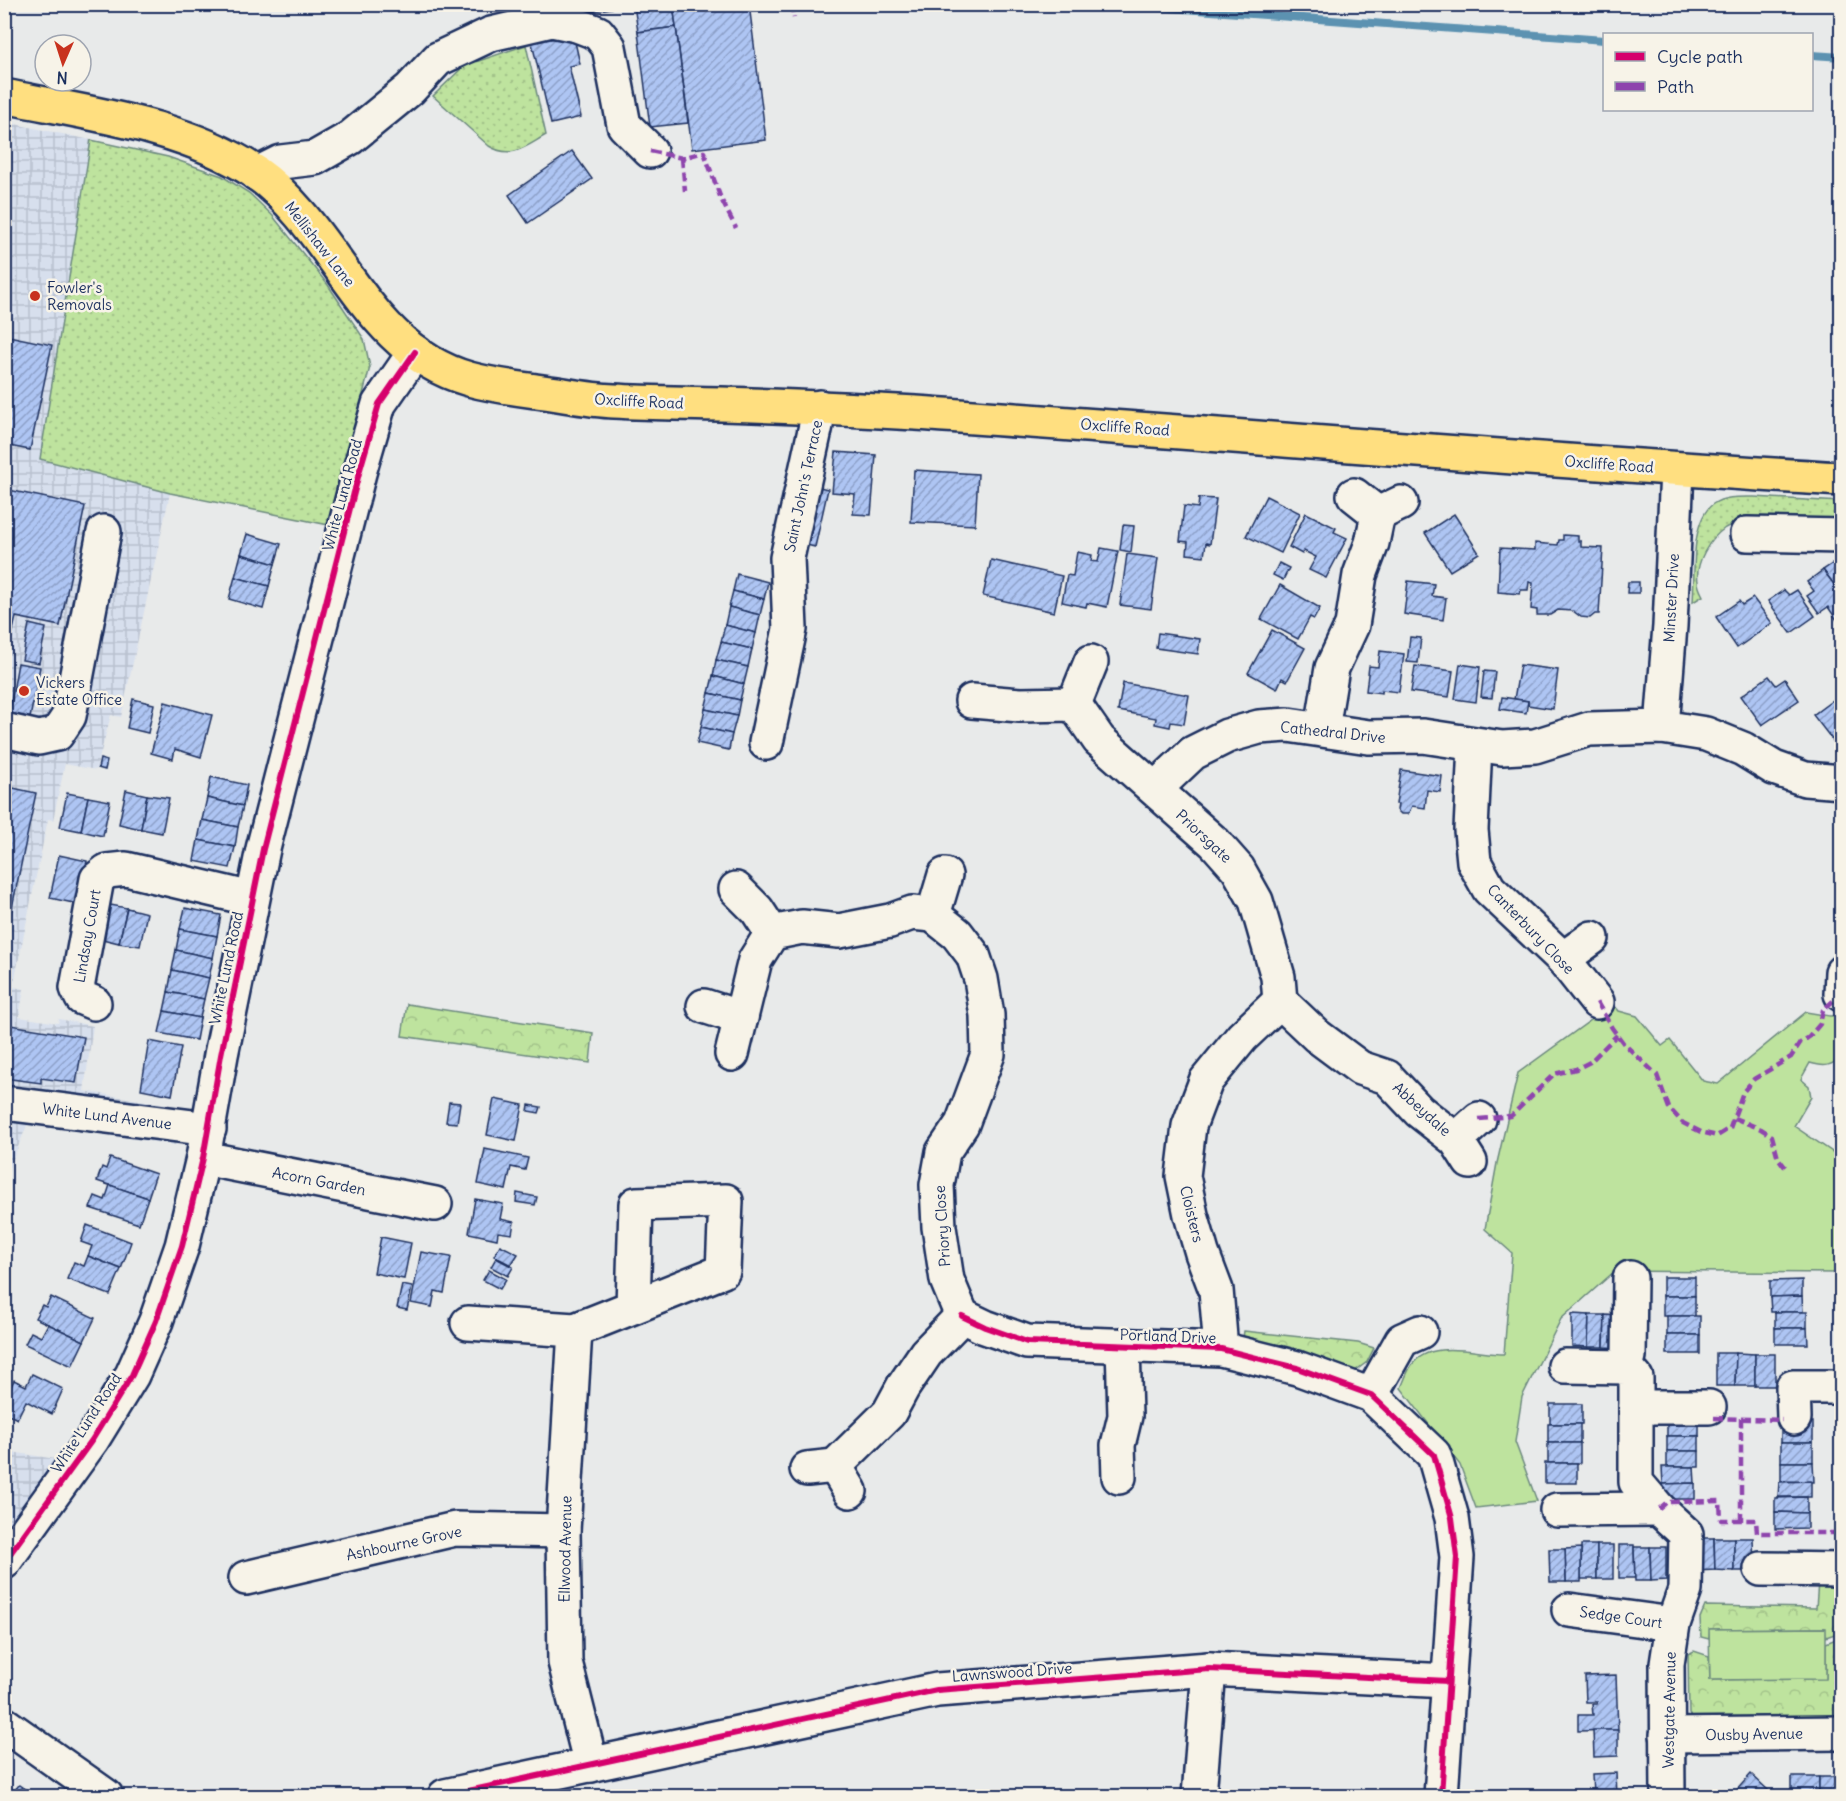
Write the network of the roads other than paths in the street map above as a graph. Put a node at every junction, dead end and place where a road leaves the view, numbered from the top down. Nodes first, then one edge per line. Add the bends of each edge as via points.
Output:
1 (555, 12) edge
2 (4, 96) edge
3 (650, 151) dead end
4 (257, 174) junction
5 (415, 352) junction
6 (820, 407) junction
7 (1677, 470) junction
8 (1842, 479) edge
9 (1378, 504) dead end
10 (104, 532) dead end
11 (1842, 536) edge
12 (1763, 540) dead end
13 (1091, 662) dead end
14 (1074, 704) junction
15 (986, 709) dead end
16 (1662, 726) junction
17 (1322, 729) junction
18 (4, 730) edge
19 (766, 742) dead end
20 (1475, 745) junction
21 (1842, 782) edge
22 (1155, 789) junction
23 (945, 875) dead end
24 (748, 891) dead end
25 (252, 899) junction
26 (933, 915) junction
27 (772, 933) junction
28 (1592, 938) dead end
29 (1563, 959) junction
30 (1842, 972) edge
31 (1841, 994) edge
32 (1280, 1001) junction
33 (1597, 1002) dead end
34 (94, 1003) dead end
35 (704, 1006) dead end
36 (741, 1018) junction
37 (732, 1054) dead end
38 (4, 1103) edge
39 (1468, 1140) dead end
40 (206, 1144) junction
41 (440, 1205) dead end
42 (1630, 1278) dead end
43 (633, 1307) dead end
44 (962, 1316) junction
45 (468, 1323) dead end
46 (575, 1330) junction
47 (1407, 1334) dead end
48 (1123, 1345) junction
49 (1221, 1349) junction
50 (1565, 1366) dead end
51 (1626, 1367) junction
52 (1842, 1387) edge
53 (1371, 1395) junction
54 (1636, 1407) junction
55 (1709, 1407) dead end
56 (1794, 1418) dead end
57 (831, 1476) dead end
58 (1122, 1485) dead end
59 (1659, 1509) junction
60 (1557, 1510) dead end
61 (563, 1531) junction
62 (4, 1562) edge
63 (1761, 1569) dead end
64 (1842, 1570) edge
65 (246, 1578) dead end
66 (1569, 1611) dead end
67 (1673, 1624) junction
68 (1209, 1670) junction
69 (1448, 1681) junction
70 (4, 1724) edge
71 (1842, 1733) edge
72 (1667, 1735) junction
73 (591, 1765) junction
74 (106, 1797) edge
75 (445, 1797) edge
76 (1199, 1797) edge
77 (1441, 1797) edge
78 (1668, 1797) edge

1 - 3 street via 598,33 609,47 624,125
1 - 4 street via 491,34 438,59 410,89 350,138 315,158 280,162
2 - 4 main road, Mellishaw Lane via 169,132 220,152
4 - 5 main road, Mellishaw Lane via 284,196 376,317
5 - 6 main road, Oxcliffe Road via 437,367 482,382 609,401
5 - 25 street, White Lund Road via 379,404
6 - 7 main road, Oxcliffe Road
6 - 19 street, Saint John's Terrace via 787,558 790,629
7 - 8 main road, Oxcliffe Road
7 - 16 street, Minster Drive
9 - 17 street via 1352,625 1332,668
10 - 18 street via 69,716 57,734 39,738
11 - 12 street
13 - 14 street
14 - 15 street
14 - 22 street, Priorsgate via 1099,740
16 - 20 street, Cathedral Drive via 1589,729 1535,746
16 - 21 street, Cathedral Drive via 1706,734 1805,779
17 - 20 street, Cathedral Drive via 1369,737 1423,736
17 - 22 street, Cathedral Drive via 1259,726 1227,736 1193,753
20 - 29 street, Canterbury Close via 1471,830 1474,862 1489,889
22 - 32 street, Priorsgate via 1238,869 1256,901 1278,977
23 - 26 street
24 - 27 street
25 - 34 street, Lindsay Court via 152,874 126,869 107,871 97,879 77,988 82,998
25 - 40 street, White Lund Road
26 - 27 street via 912,914 839,931 802,927
26 - 44 street, Priory Close via 957,934 973,955 987,1016 988,1054 962,1124 943,1152 937,1185 947,1280
27 - 36 street via 755,960
28 - 29 street
29 - 33 street, Canterbury Close
30 - 31 street
32 - 39 street, Abbeydale via 1317,1036 1360,1068 1388,1077 1419,1111
32 - 49 street, Cloisters via 1242,1037 1206,1081 1188,1126 1183,1176 1202,1253 1216,1290
35 - 36 street
36 - 37 street
38 - 40 street, White Lund Avenue
40 - 41 street, Acorn Garden
40 - 62 street, White Lund Road via 182,1246 132,1376 92,1440
42 - 51 street
43 - 46 street
44 - 48 street, Portland Drive via 1027,1342
44 - 57 street via 926,1353 889,1413
45 - 46 street
46 - 61 street, Ellwood Avenue
47 - 53 street
48 - 49 street, Portland Drive
48 - 58 street via 1125,1416 1118,1445
49 - 53 street, Portland Drive via 1297,1368
50 - 51 street
51 - 54 street, Westgate Avenue via 1636,1378
52 - 56 street via 1793,1387
53 - 69 street, Portland Drive via 1434,1455 1452,1518 1457,1557
54 - 55 street
54 - 59 street, Westgate Avenue via 1636,1482
59 - 60 street
59 - 67 street, Westgate Avenue via 1686,1534 1685,1590
61 - 65 street, Ashbourne Grove via 455,1529
61 - 73 street, Ellwood Avenue via 565,1662
63 - 64 street
66 - 67 street, Sedge Court
67 - 72 street, Westgate Avenue via 1667,1664
68 - 69 street, Lawnswood Drive
68 - 73 street, Lawnswood Drive via 937,1690
68 - 76 street
69 - 77 street, Portland Drive
70 - 74 street
71 - 72 street, Ousby Avenue
72 - 78 street, Westgate Avenue
73 - 75 street, Lawnswood Drive

